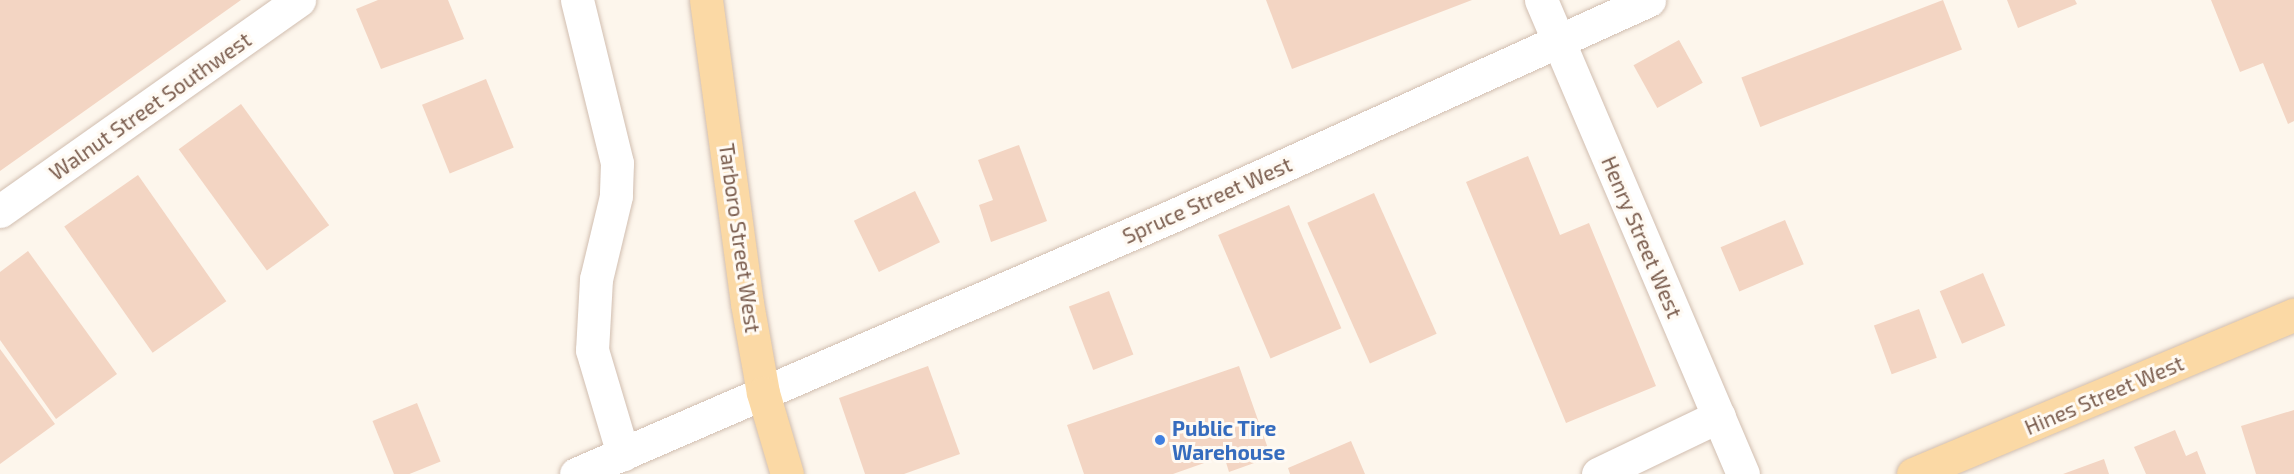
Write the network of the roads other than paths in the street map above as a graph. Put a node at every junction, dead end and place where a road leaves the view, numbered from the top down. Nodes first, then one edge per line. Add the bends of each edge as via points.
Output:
1 (299, 0) edge
2 (577, 0) edge
3 (706, 0) edge
4 (1541, 0) edge
5 (1649, 0) edge
6 (1558, 40) junction
7 (0, 212) edge
8 (2294, 315) edge
9 (763, 393) junction
10 (1719, 416) junction
11 (623, 454) junction
12 (576, 474) edge
13 (786, 474) edge
14 (1598, 474) edge
15 (1743, 474) edge
16 (1913, 474) edge

1 - 7 street, Walnut Street Southwest
2 - 11 street via 617,163 616,196 596,279 592,350
3 - 9 main road, Tarboro Street West
4 - 6 street, Henry Street West
5 - 6 street, Spruce Street West
6 - 9 street, Spruce Street West via 1170,217
6 - 10 street, Henry Street West
8 - 16 main road, Hines Street West
9 - 11 street, Spruce Street West
9 - 13 main road, Tarboro Street West
10 - 14 street
10 - 15 street, Henry Street West
11 - 12 street, Spruce Street West

